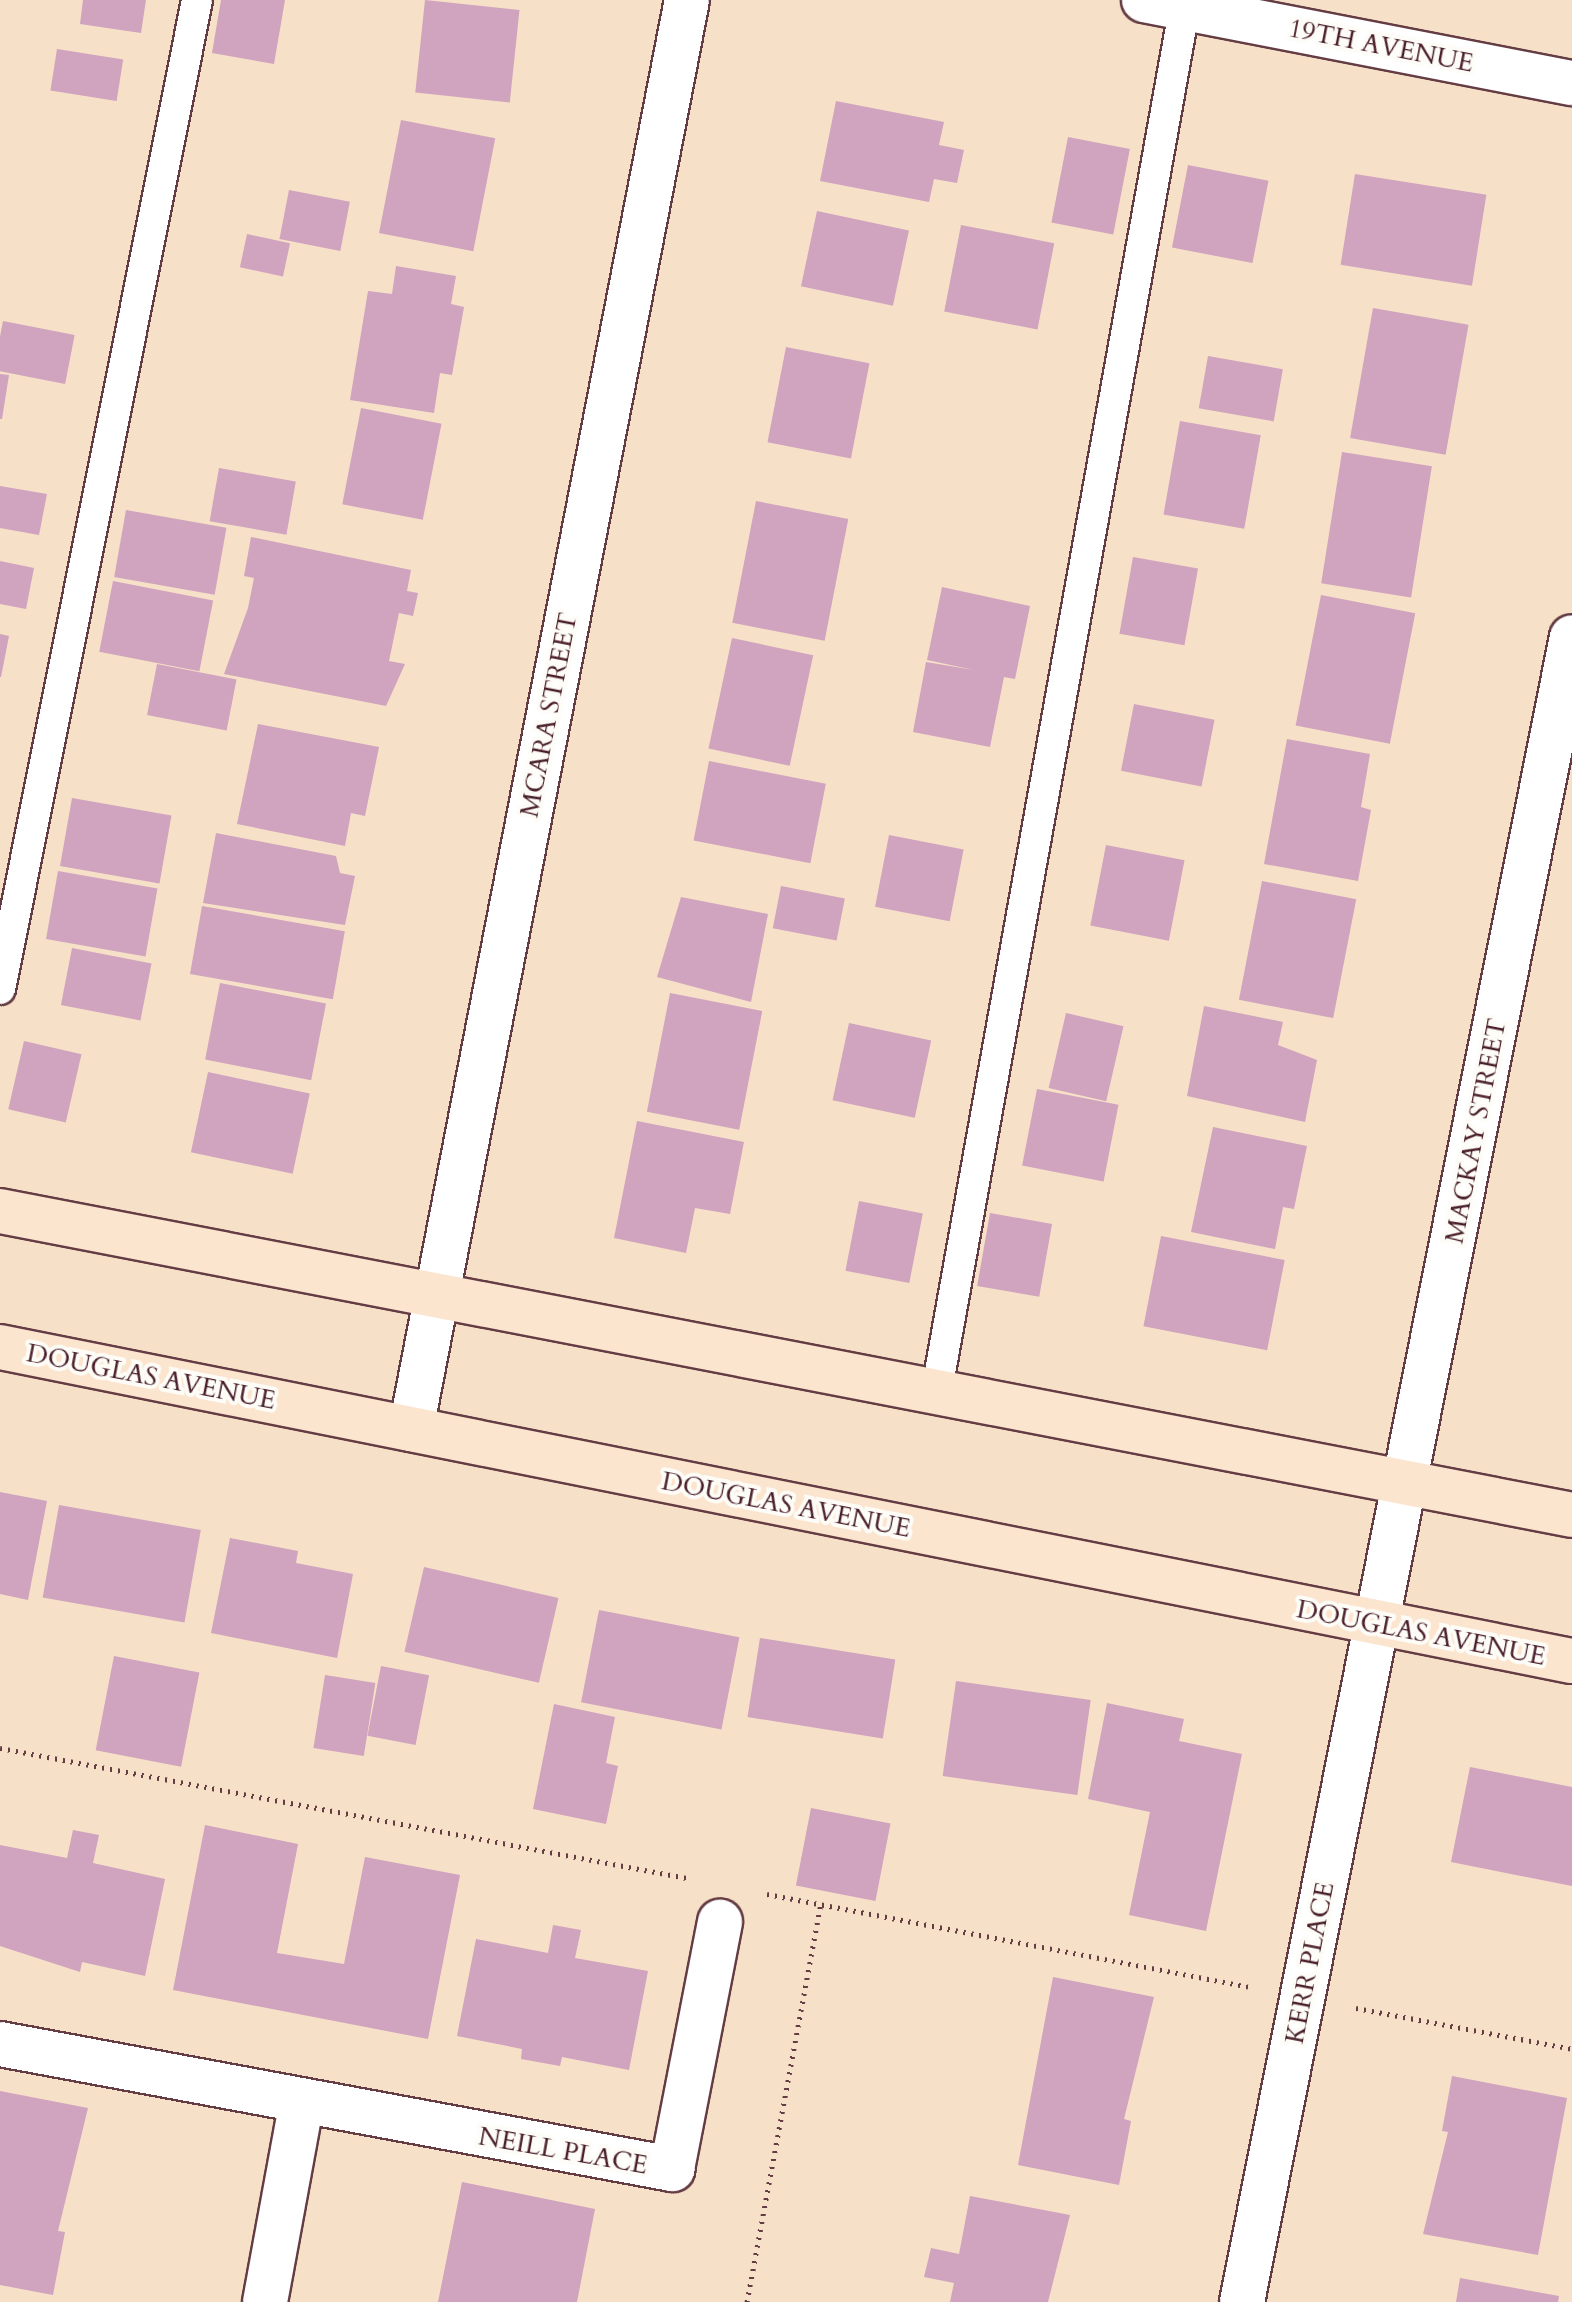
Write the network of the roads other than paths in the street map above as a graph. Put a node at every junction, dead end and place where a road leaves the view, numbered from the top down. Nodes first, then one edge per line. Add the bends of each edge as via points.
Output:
1 (197, 0) edge
2 (687, 0) edge
3 (1171, 3) edge
4 (1572, 83) edge
5 (1572, 637) edge
6 (0, 989) edge
7 (0, 1211) edge
8 (437, 1298) junction
9 (0, 1347) edge
10 (937, 1389) junction
11 (411, 1429) junction
12 (1407, 1483) junction
13 (1572, 1515) edge
14 (1377, 1625) junction
15 (1572, 1661) edge
16 (720, 1922) dead end
17 (0, 2044) edge
18 (301, 2105) junction
19 (265, 2302) edge
20 (1242, 2302) edge

1 - 6 lane
2 - 8 street, MCARA STREET
3 - 4 street, 19TH AVENUE
3 - 10 lane
5 - 12 street, MACKAY STREET
7 - 8 street
8 - 10 street
8 - 11 street, MCARA STREET
9 - 11 street, DOUGLAS AVENUE
10 - 12 street
11 - 14 street, DOUGLAS AVENUE
12 - 13 street
12 - 14 street, MACKAY STREET
14 - 15 street, DOUGLAS AVENUE
14 - 20 street, KERR PLACE
16 - 18 street, NEILL PLACE via 672,2169
17 - 18 street, NEILL PLACE
18 - 19 street

